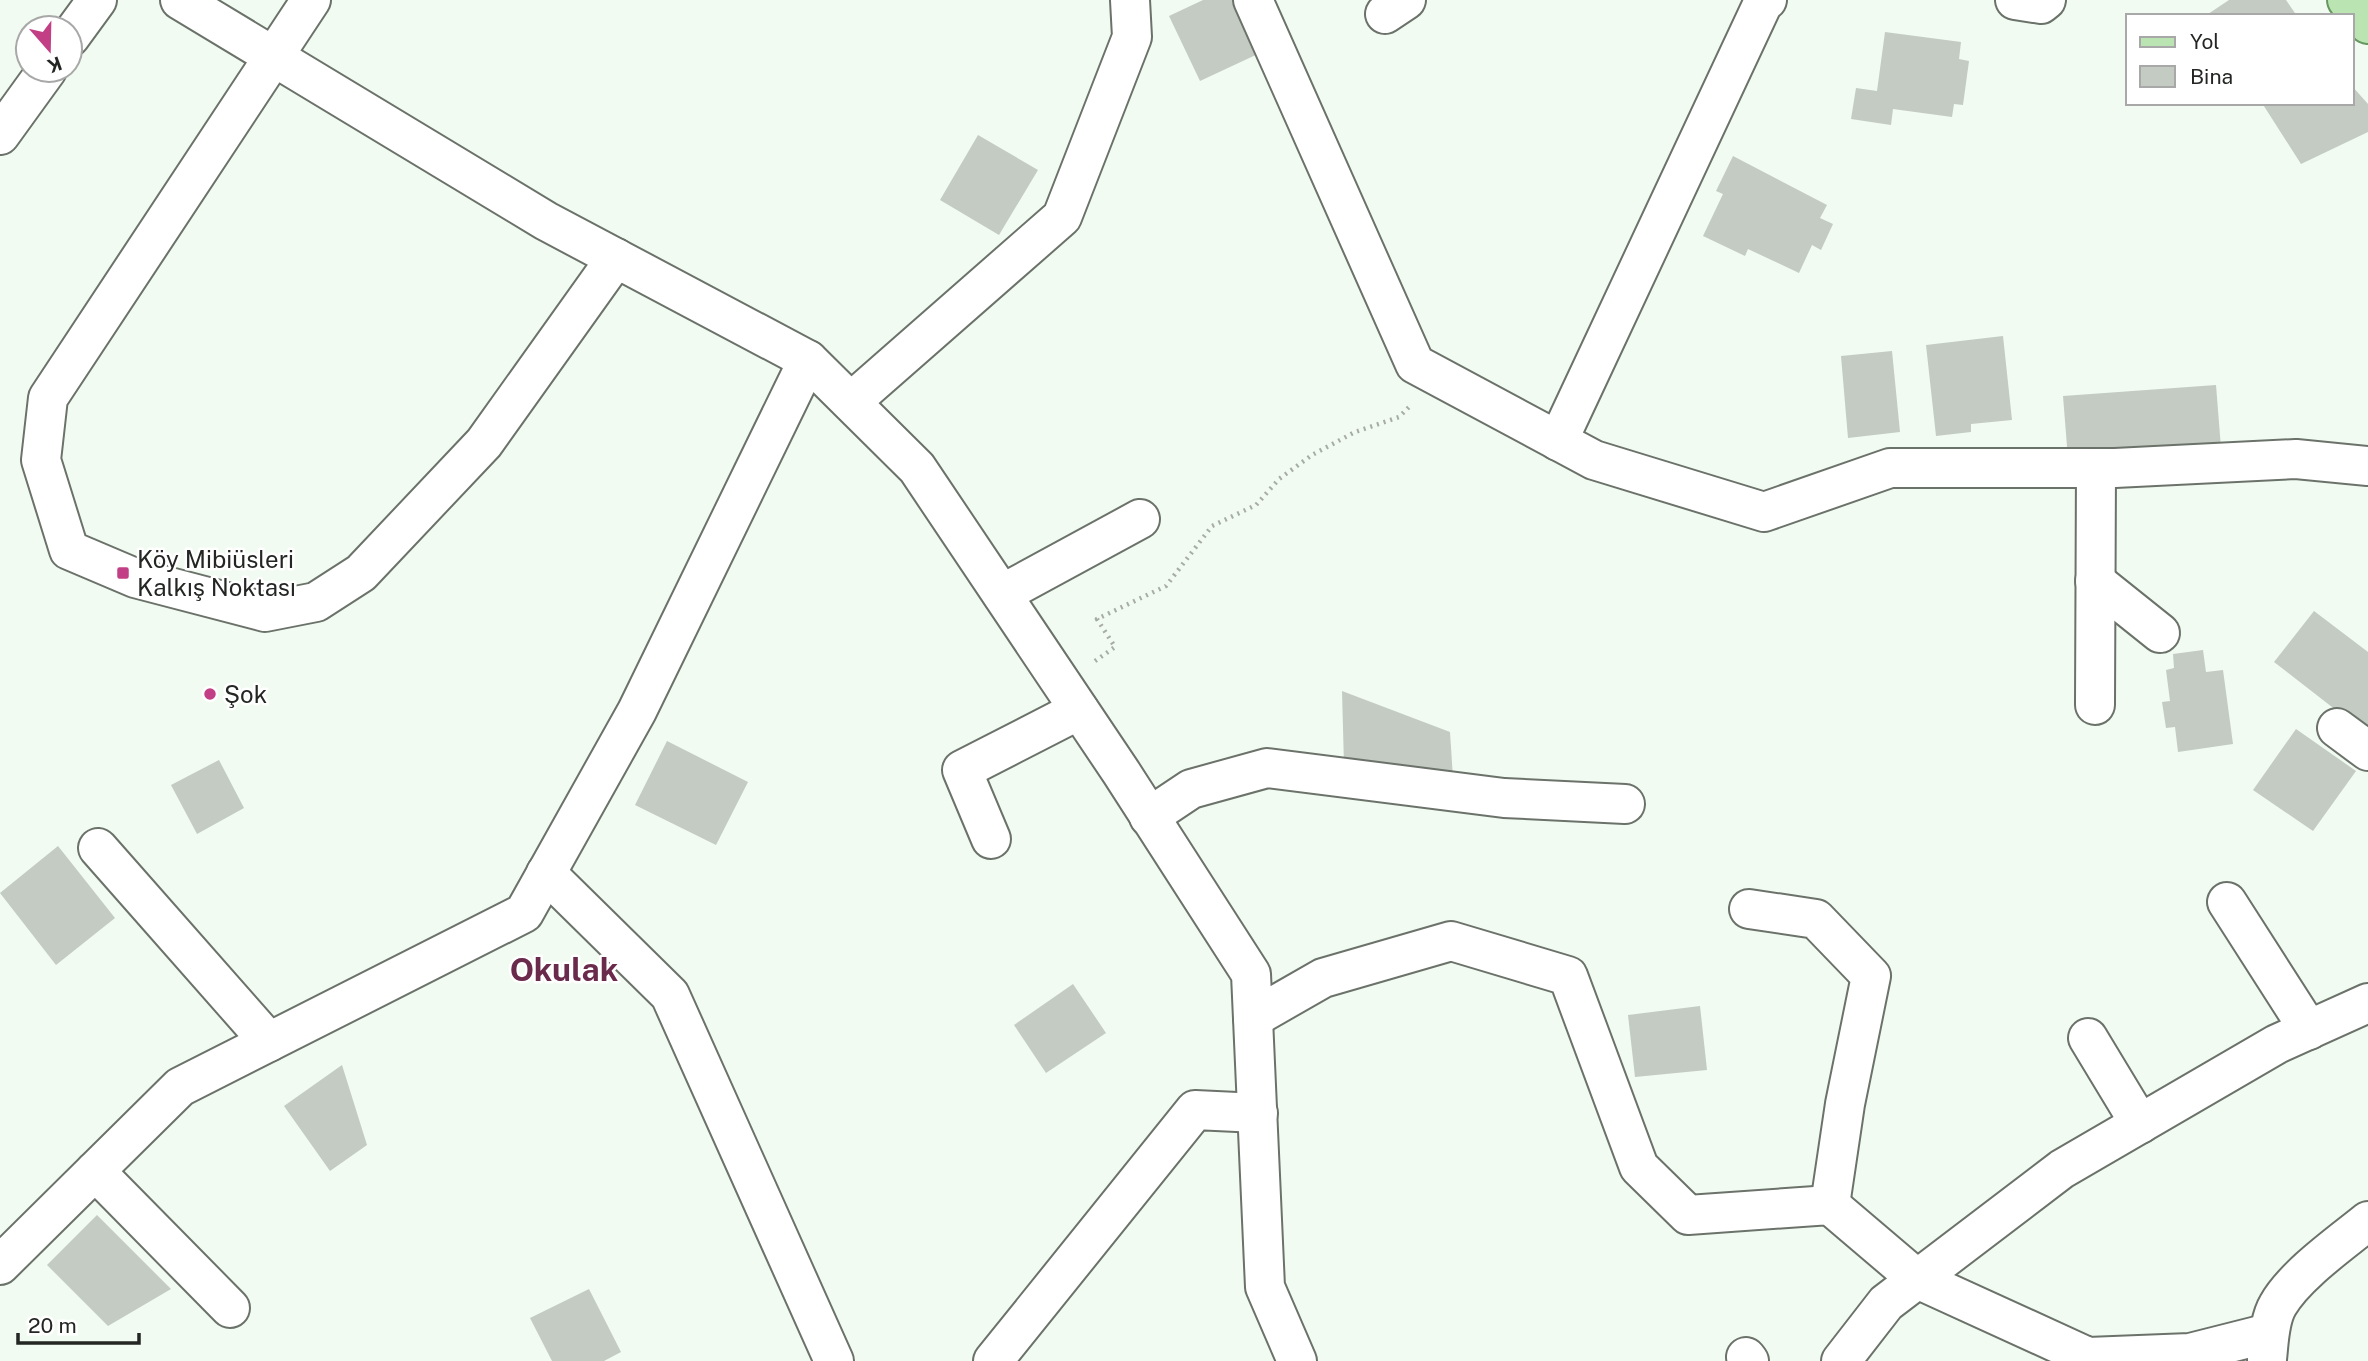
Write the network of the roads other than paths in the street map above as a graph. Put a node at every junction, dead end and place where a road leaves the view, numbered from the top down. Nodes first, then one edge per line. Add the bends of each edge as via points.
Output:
1 (97, 0) edge
2 (180, 0) edge
3 (311, 0) edge
4 (1129, 0) edge
5 (1253, 0) edge
6 (2015, 0) edge
7 (2046, 0) edge
8 (2347, 0) edge
9 (1763, 1) edge
10 (84, 18) edge
11 (2368, 24) edge
12 (273, 55) junction
13 (37, 84) edge
14 (0, 135) edge
15 (616, 258) junction
16 (808, 360) junction
17 (851, 402) junction
18 (1558, 441) junction
19 (2368, 466) edge
20 (2096, 469) junction
21 (1140, 519) dead end
22 (2095, 581) junction
23 (1002, 594) junction
24 (2160, 633) dead end
25 (1070, 697) junction
26 (2095, 705) dead end
27 (2337, 727) dead end
28 (2368, 751) edge
29 (1625, 804) dead end
30 (1149, 817) junction
31 (991, 839) dead end
32 (99, 848) dead end
33 (546, 873) junction
34 (2227, 902) dead end
35 (1749, 909) dead end
36 (2368, 1003) edge
37 (1253, 1018) junction
38 (2309, 1030) junction
39 (2088, 1038) dead end
40 (269, 1042) junction
41 (1258, 1112) junction
42 (2140, 1124) junction
43 (95, 1171) junction
44 (1830, 1205) junction
45 (2368, 1221) edge
46 (0, 1265) edge
47 (1917, 1279) junction
48 (230, 1308) dead end
49 (2268, 1347) edge
50 (834, 1361) edge
51 (993, 1361) edge
52 (1297, 1361) edge
53 (1841, 1361) edge

1 - 10 street
2 - 12 street
3 - 12 street
4 - 17 street via 1132,37 1062,217
5 - 18 street via 1415,365
6 - 7 street via 2041,4
8 - 11 main road
9 - 18 street
12 - 15 street via 546,221
12 - 15 street via 48,398 41,460 69,550 135,578 265,612 316,602 361,573 484,443
13 - 14 street
15 - 16 street
16 - 17 street
16 - 33 street via 637,711
17 - 23 street via 918,468
18 - 20 street via 1594,460 1764,512 1890,468
19 - 20 street via 2297,459
20 - 22 street
21 - 23 street
22 - 24 street
22 - 26 street
23 - 25 street
25 - 30 street
25 - 31 street via 962,770
27 - 28 street
29 - 30 street via 1504,798 1267,768 1191,789
30 - 37 street via 1251,974
32 - 40 street
33 - 40 street via 524,913
33 - 50 street via 670,995
34 - 38 street
35 - 44 street via 1815,919 1871,976
36 - 38 street
37 - 41 street
37 - 44 street via 1323,978 1451,941 1569,976 1639,1167 1688,1214
38 - 42 street
39 - 42 street
40 - 43 street via 180,1087
41 - 51 street via 1195,1110
41 - 52 street via 1265,1287
42 - 47 street via 2062,1168
43 - 46 street
43 - 48 street
44 - 47 street
45 - 49 street via 2278,1305
47 - 49 street via 2088,1357
47 - 53 street via 1886,1303

